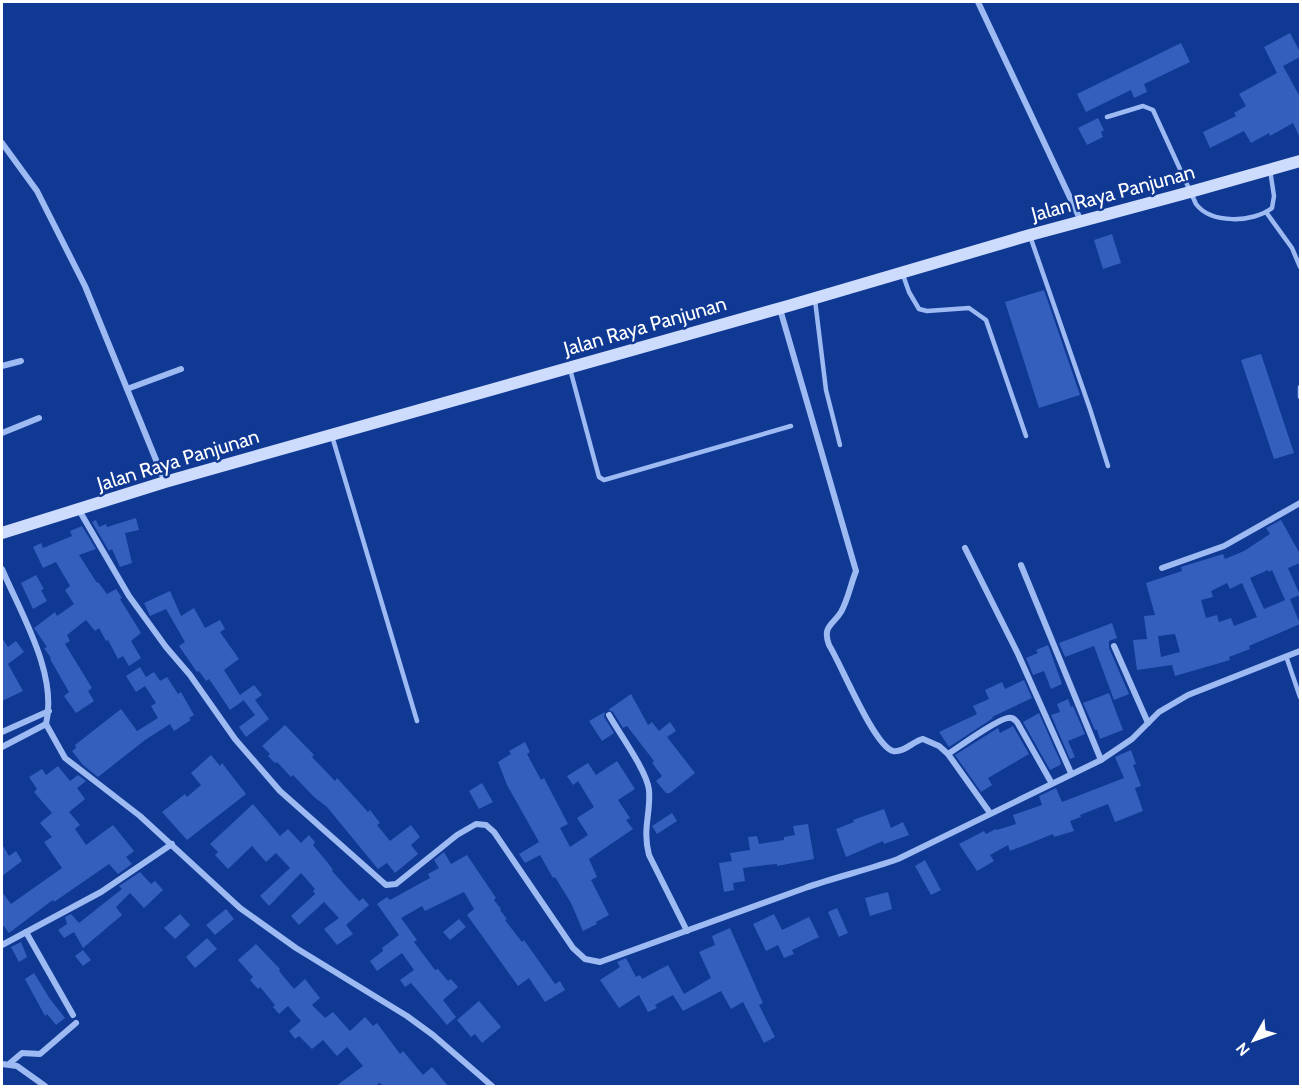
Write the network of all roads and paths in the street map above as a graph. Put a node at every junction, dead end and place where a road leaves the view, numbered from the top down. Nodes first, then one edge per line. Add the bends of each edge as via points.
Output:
1 (978, 2) edge
2 (1107, 117) dead end
3 (2, 143) edge
4 (1300, 161) edge
5 (1270, 170) junction
6 (1190, 190) junction
7 (1266, 212) junction
8 (1079, 216) junction
9 (1030, 235) junction
10 (1300, 267) edge
11 (902, 272) junction
12 (814, 298) junction
13 (780, 309) junction
14 (21, 361) dead end
15 (2, 366) edge
16 (569, 368) junction
17 (180, 369) dead end
18 (1300, 387) edge
19 (127, 389) junction
20 (1300, 397) edge
21 (39, 418) dead end
22 (791, 426) dead end
23 (2, 433) edge
24 (331, 436) junction
25 (1026, 436) dead end
26 (840, 445) dead end
27 (1108, 466) dead end
28 (163, 477) junction
29 (1300, 503) edge
30 (79, 510) junction
31 (2, 533) edge
32 (965, 548) dead end
33 (1021, 565) dead end
34 (1162, 568) dead end
35 (2, 569) edge
36 (1114, 646) dead end
37 (1300, 651) edge
38 (1286, 657) junction
39 (1300, 697) edge
40 (49, 711) junction
41 (609, 716) dead end
42 (417, 721) dead end
43 (1148, 723) junction
44 (46, 724) junction
45 (2, 732) edge
46 (2, 747) edge
47 (948, 754) junction
48 (1101, 760) junction
49 (1071, 773) junction
50 (1051, 782) junction
51 (990, 813) junction
52 (172, 844) junction
53 (687, 931) junction
54 (26, 932) junction
55 (2, 945) edge
56 (73, 1015) dead end
57 (76, 1023) dead end
58 (5, 1064) edge
59 (45, 1086) edge
60 (492, 1086) edge

1 - 8 street
2 - 6 lane via 1143,106 1153,110
3 - 19 street via 37,191 85,286
4 - 5 main road, Jalan Raya Panjunan
5 - 6 main road, Jalan Raya Panjunan
5 - 7 lane via 1274,202
6 - 7 lane via 1201,210 1214,218 1247,218
6 - 8 main road, Jalan Raya Panjunan
7 - 10 lane via 1292,248
8 - 9 main road, Jalan Raya Panjunan
9 - 11 main road, Jalan Raya Panjunan
9 - 27 lane
11 - 12 main road, Jalan Raya Panjunan
11 - 25 lane via 919,309 969,308 986,320
12 - 13 main road, Jalan Raya Panjunan
12 - 26 lane via 826,390
13 - 16 main road, Jalan Raya Panjunan
13 - 47 street via 856,571 842,611 829,625 829,645 871,729 889,748 901,751 922,739
14 - 15 street
16 - 22 lane via 599,477 604,480
16 - 24 main road, Jalan Raya Panjunan
17 - 19 street
18 - 20 lane
19 - 28 street
21 - 23 street
24 - 28 main road, Jalan Raya Panjunan
24 - 42 lane
28 - 30 main road, Jalan Raya Panjunan
29 - 34 street via 1224,546
30 - 31 main road, Jalan Raya Panjunan
30 - 53 street via 129,596 235,739 280,791 386,885 396,884 457,835 476,824 486,825 585,960 600,962
32 - 49 street
33 - 48 street
35 - 40 street via 36,647
36 - 43 street
37 - 38 street
38 - 39 lane
38 - 43 street via 1188,694
40 - 44 street
40 - 45 street
41 - 53 street via 647,778 648,849
43 - 48 street
44 - 46 street
44 - 52 street via 65,758
47 - 50 street via 1010,717 1017,722
47 - 51 street
48 - 49 street
49 - 50 street
50 - 51 street
51 - 53 street via 898,859 824,881
52 - 54 street via 101,892
52 - 60 street via 240,908 296,948 407,1016
54 - 55 street
54 - 56 street
57 - 58 street via 40,1054 22,1053
58 - 59 street via 17,1066

